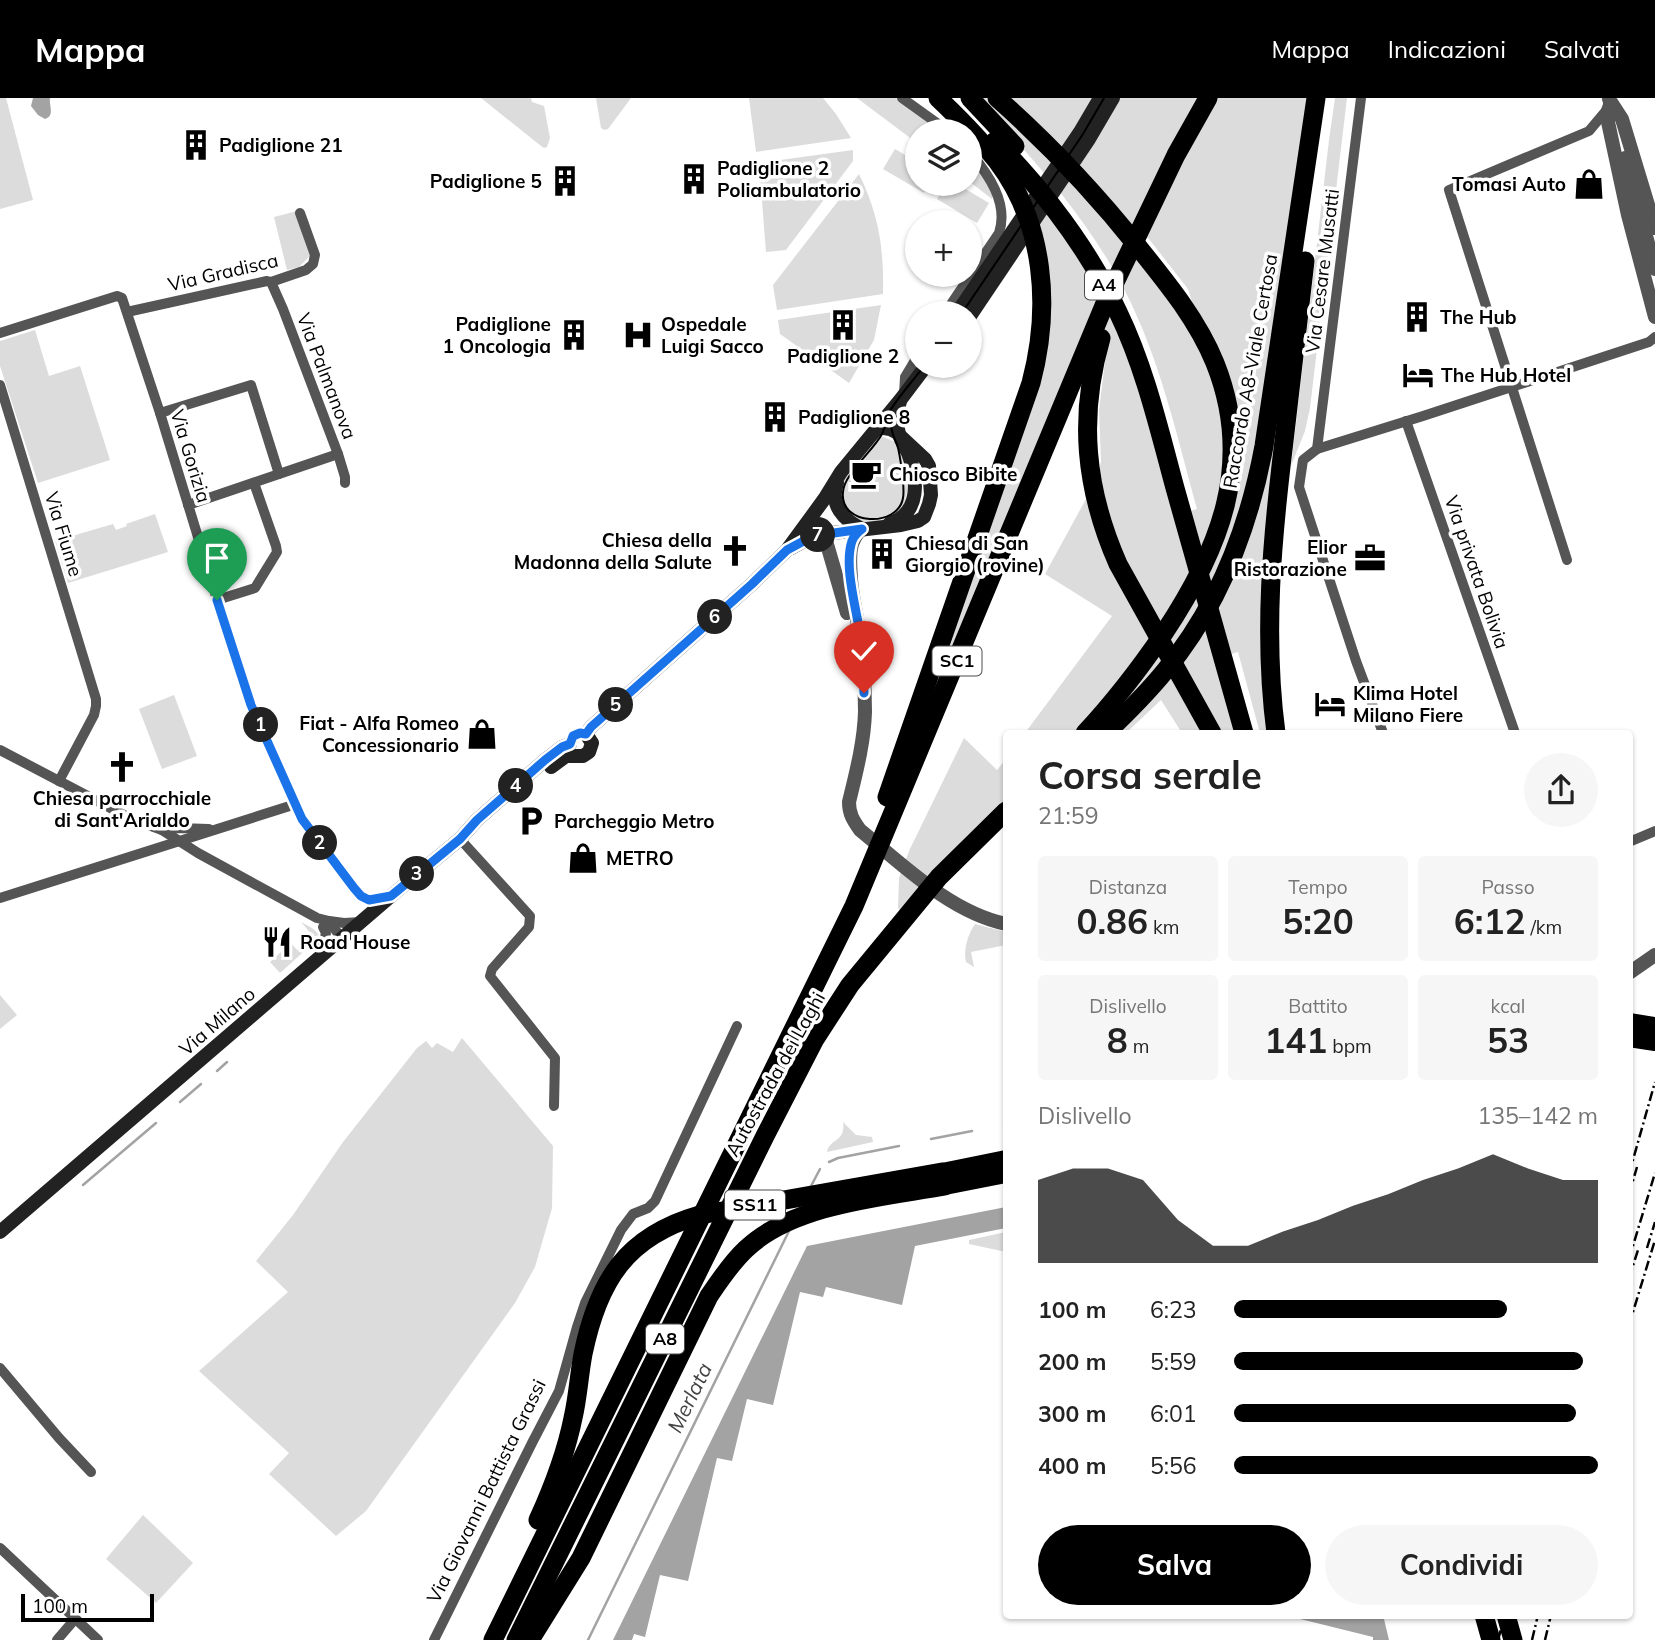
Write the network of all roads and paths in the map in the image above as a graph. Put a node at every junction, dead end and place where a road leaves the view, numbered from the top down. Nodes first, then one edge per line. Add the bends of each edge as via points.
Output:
1 (902, 98) edge
2 (938, 98) edge
3 (953, 98) edge
4 (970, 98) edge
5 (997, 98) edge
6 (1100, 98) edge
7 (1113, 98) edge
8 (1208, 98) edge
9 (1316, 98) edge
10 (1325, 98) edge
11 (1361, 98) edge
12 (1609, 100) edge
13 (931, 119) edge
14 (1589, 131) junction
15 (1613, 145) junction
16 (982, 168) edge
17 (300, 213) dead end
18 (1142, 226) junction
19 (1655, 228) edge
20 (1655, 268) edge
21 (271, 282) junction
22 (953, 301) edge
23 (965, 301) edge
24 (980, 301) edge
25 (127, 312) junction
26 (1655, 317) edge
27 (0, 332) edge
28 (1655, 337) edge
29 (905, 377) edge
30 (917, 378) edge
31 (0, 385) edge
32 (1512, 387) junction
33 (902, 397) junction
34 (160, 413) junction
35 (1406, 421) junction
36 (878, 427) junction
37 (899, 435) junction
38 (1317, 449) junction
39 (338, 454) junction
40 (841, 472) junction
41 (279, 474) junction
42 (254, 483) junction
43 (345, 484) dead end
44 (825, 498) junction
45 (188, 505) junction
46 (1187, 511) junction
47 (862, 529) junction
48 (824, 534) junction
49 (787, 550) junction
50 (850, 552) junction
51 (1567, 560) dead end
52 (836, 573) junction
53 (217, 600) junction
54 (1227, 655) junction
55 (1088, 730) edge
56 (1109, 730) edge
57 (1210, 730) edge
58 (1243, 730) edge
59 (1254, 730) edge
60 (1276, 730) edge
61 (1382, 730) edge
62 (1514, 730) edge
63 (0, 750) edge
64 (858, 764) junction
65 (59, 781) junction
66 (296, 804) junction
67 (1003, 814) edge
68 (140, 822) junction
69 (1003, 828) edge
70 (215, 829) junction
71 (162, 830) junction
72 (1655, 831) edge
73 (460, 839) junction
74 (1633, 840) edge
75 (180, 842) junction
76 (391, 896) junction
77 (0, 898) edge
78 (906, 918) junction
79 (323, 922) junction
80 (362, 922) junction
81 (1003, 923) edge
82 (342, 939) junction
83 (1655, 955) edge
84 (320, 958) junction
85 (1633, 971) edge
86 (819, 978) junction
87 (1633, 1024) edge
88 (737, 1026) dead end
89 (1653, 1034) edge
90 (1633, 1037) edge
91 (554, 1106) dead end
92 (1003, 1160) edge
93 (1003, 1174) edge
94 (944, 1179) junction
95 (0, 1232) edge
96 (0, 1368) edge
97 (91, 1472) dead end
98 (3, 1556) edge
99 (75, 1619) junction
100 (1485, 1619) edge
101 (1507, 1619) edge
102 (57, 1640) edge
103 (98, 1640) edge
104 (434, 1640) edge
105 (479, 1640) edge
106 (493, 1640) edge
107 (516, 1640) edge
108 (530, 1640) edge
109 (1491, 1640) edge
110 (1513, 1640) edge

1 - 13 street
2 - 86 highway via 998,162 1022,205 1039,264 1041,336 1031,383 1005,460
3 - 46 highway, A4 via 1035,185 1100,276 1138,359
4 - 46 highway, A4 via 1061,201 1119,290 1155,375
5 - 55 highway via 1092,192 1182,303 1215,364 1230,421 1230,484 1211,551 1147,658
6 - 23 main road
7 - 24 main road
8 - 18 highway, SC1
9 - 56 highway, Raccordo A8-Viale Certosa via 1269,411 1246,518 1220,585 1189,638 1167,669
10 - 60 highway via 1272,550 1268,636
11 - 38 street, Via Cesare Musatti
12 - 14 street
12 - 15 street
12 - 19 street via 1622,119
12 - 20 street
14 - 15 street via 1606,135
14 - 32 street via 1449,190
15 - 26 street
16 - 22 street via 1003,215 999,233
17 - 21 street, Via Gradisca via 315,255 313,264
18 - 57 highway via 1094,366 1088,409 1089,466 1097,506 1118,564
18 - 86 highway, SC1 via 1106,301 877,854
21 - 25 street, Via Gradisca
21 - 39 street, Via Palmanova
25 - 27 street, Via Gorizia via 117,296
25 - 34 street, Via Gorizia
28 - 32 street
29 - 33 street
30 - 33 main road
31 - 65 street, Via Fiume via 95,692 94,715
32 - 35 street
32 - 51 street
33 - 36 main road
33 - 37 main road
34 - 41 street via 251,385
34 - 45 street, Via Gorizia
35 - 38 street
35 - 62 street, Via privata Bolivia
36 - 37 main road
36 - 40 main road
37 - 47 main road via 911,464 913,502 901,518
38 - 61 street via 1303,460 1299,487
39 - 41 street
39 - 43 street, Via Palmanova
40 - 44 main road
40 - 47 main road via 835,489 837,507 844,518
41 - 42 street
42 - 45 street
42 - 53 street via 277,552 255,588
44 - 48 main road via 820,507
44 - 49 main road
45 - 53 street, Via Gorizia
46 - 54 highway, A4
47 - 48 main road
47 - 50 street
48 - 49 main road
48 - 52 street
49 - 73 main road, Via Milano via 591,727 586,734 591,749 583,756 573,749 477,830
50 - 52 street via 845,569
50 - 64 street via 864,693
52 - 64 street via 852,640
53 - 66 street, Via Gorizia via 251,705
54 - 58 highway, A4
54 - 59 highway, A4
63 - 65 street
64 - 81 street via 849,811 860,830 950,900
65 - 68 street
66 - 70 street
66 - 76 street, Via Gorizia via 302,819 361,896 369,900
67 - 78 highway via 939,877
68 - 71 street
68 - 75 street
69 - 78 highway
70 - 71 street
70 - 75 street
71 - 75 street
72 - 74 street
73 - 76 main road, Via Milano
73 - 91 street via 530,916 529,927 490,976 555,1058
75 - 77 street
75 - 79 street
76 - 80 main road, Via Milano
78 - 107 highway, Autostrada dei Laghi / A8 via 850,985 816,1039
79 - 80 street
79 - 82 street
79 - 84 street via 326,933
80 - 82 main road, Via Milano
82 - 84 main road, Via Milano
83 - 85 street
84 - 95 main road, Via Milano
86 - 106 highway, Autostrada dei Laghi / A8
87 - 89 highway
88 - 104 street, Via Giovanni Battista Grassi via 655,1202 630,1217 621,1230 577,1326 559,1391
89 - 90 highway
92 - 94 highway, SS11
93 - 94 highway, SS11
94 - 105 highway, SS11 via 710,1213 677,1222 631,1252 600,1297 558,1472
94 - 108 highway, SS11 via 798,1218 756,1240 736,1259 709,1296 580,1558
96 - 97 street
98 - 99 street
99 - 102 street
99 - 103 street
100 - 109 highway
101 - 110 highway

